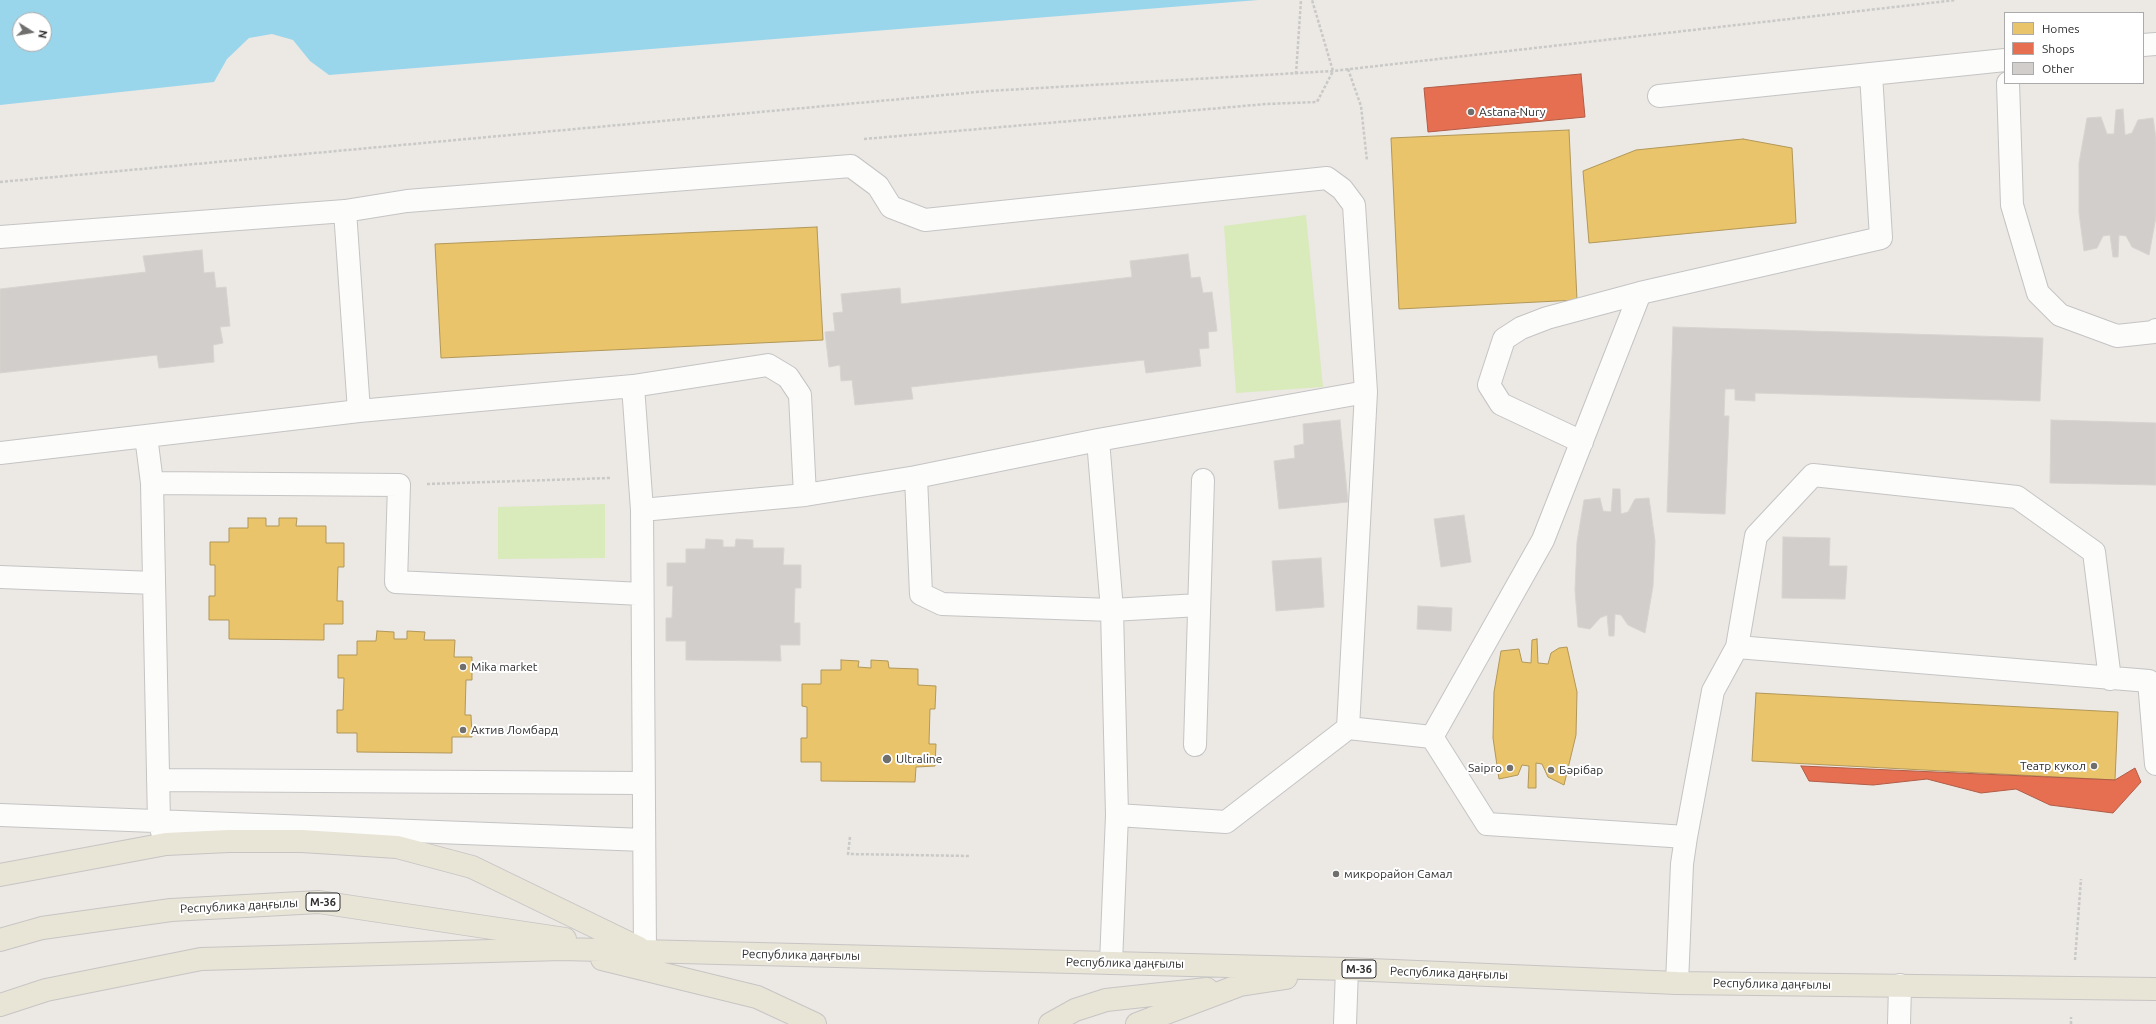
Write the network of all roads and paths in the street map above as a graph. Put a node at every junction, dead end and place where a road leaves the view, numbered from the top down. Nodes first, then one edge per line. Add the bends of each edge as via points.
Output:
1 (1301, 0) edge
2 (1312, 0) edge
3 (1956, 0) edge
4 (2156, 44) edge
5 (2144, 45) edge
6 (2004, 60) edge
7 (1348, 69) junction
8 (1333, 71) junction
9 (1296, 74) junction
10 (1871, 74) junction
11 (2008, 84) edge
12 (1659, 96) dead end
13 (1366, 161) dead end
14 (0, 182) edge
15 (345, 211) junction
16 (0, 237) edge
17 (1640, 293) junction
18 (2156, 330) edge
19 (634, 386) junction
20 (1366, 392) junction
21 (359, 411) junction
22 (146, 436) junction
23 (1098, 440) junction
24 (1582, 442) junction
25 (0, 453) edge
26 (640, 477) junction
27 (916, 477) junction
28 (1203, 480) dead end
29 (152, 483) junction
30 (399, 485) junction
31 (805, 495) junction
32 (642, 510) junction
33 (0, 577) edge
34 (154, 583) junction
35 (642, 594) junction
36 (1199, 605) junction
37 (1112, 610) junction
38 (1737, 648) junction
39 (2110, 679) junction
40 (2152, 683) edge
41 (1348, 728) junction
42 (1432, 737) junction
43 (1195, 745) dead end
44 (2156, 764) edge
45 (158, 780) junction
46 (643, 783) junction
47 (0, 815) edge
48 (1117, 815) junction
49 (158, 822) junction
50 (850, 837) dead end
51 (1686, 837) junction
52 (644, 840) junction
53 (166, 844) junction
54 (970, 856) dead end
55 (2, 874) edge
56 (2081, 879) dead end
57 (0, 940) edge
58 (562, 950) junction
59 (645, 952) junction
60 (1110, 963) junction
61 (1347, 969) junction
62 (1677, 983) junction
63 (1240, 985) junction
64 (1900, 985) junction
65 (2073, 987) junction
66 (2156, 989) edge
67 (0, 1005) edge
68 (815, 1024) edge
69 (1050, 1024) edge
70 (1137, 1024) edge
71 (1345, 1024) edge
72 (1899, 1024) edge
73 (2071, 1024) edge

1 - 9 path
2 - 8 path
3 - 7 path
4 - 5 street
6 - 10 street
7 - 8 path
7 - 13 path via 1361,106
8 - 9 path
9 - 14 path via 988,91
10 - 12 street
10 - 17 street via 1881,238
11 - 18 street via 2012,205 2038,293 2060,315 2117,336
15 - 16 street
15 - 20 street via 406,201 851,166 878,186 891,207 925,220 1326,178 1342,189 1354,205
15 - 21 street
17 - 24 street
17 - 24 street via 1547,318 1521,328 1504,339 1489,385 1501,404
19 - 21 street
19 - 26 street
19 - 31 street via 768,365 788,377 800,395
20 - 23 street
20 - 41 street
21 - 22 street
22 - 25 street
22 - 29 street
23 - 27 street
23 - 37 street
24 - 42 street via 1543,540
26 - 30 path
26 - 32 street
27 - 31 street
27 - 37 street via 921,594 942,604
28 - 36 street
29 - 30 street
29 - 34 street
30 - 35 street via 396,582
31 - 32 street
32 - 35 street
33 - 34 street
34 - 45 street
35 - 46 street
36 - 37 street
36 - 43 street
37 - 48 street
38 - 39 street
38 - 39 street via 1756,536 1813,475 2017,497 2094,552
38 - 51 street via 1713,691
39 - 40 street
40 - 44 street
41 - 42 street
41 - 48 street via 1226,822
42 - 51 street via 1487,824
45 - 46 street
45 - 49 street
46 - 52 street
47 - 49 street
48 - 60 street
49 - 52 street
49 - 53 street
50 - 54 path via 848,854
51 - 62 street via 1682,864
52 - 59 street
53 - 55 main road
53 - 59 main road via 295,841 397,847 472,867
56 - 65 path
57 - 59 main road, Республика даңғылы / M-36 via 42,928 171,910 319,902
58 - 59 main road, Республика даңғылы / M-36
58 - 67 main road, Республика даңғылы / M-36 via 201,959 46,990
58 - 68 main road via 757,998
59 - 60 main road, Республика даңғылы / M-36
60 - 61 main road, Республика даңғылы / M-36
61 - 62 main road, Республика даңғылы / M-36
61 - 63 main road
61 - 71 street
62 - 64 main road, Республика даңғылы / M-36
63 - 69 main road via 1106,1000 1075,1010
63 - 70 main road
64 - 65 main road, Республика даңғылы / M-36
64 - 72 street
65 - 66 main road, Республика даңғылы / M-36
65 - 73 path

